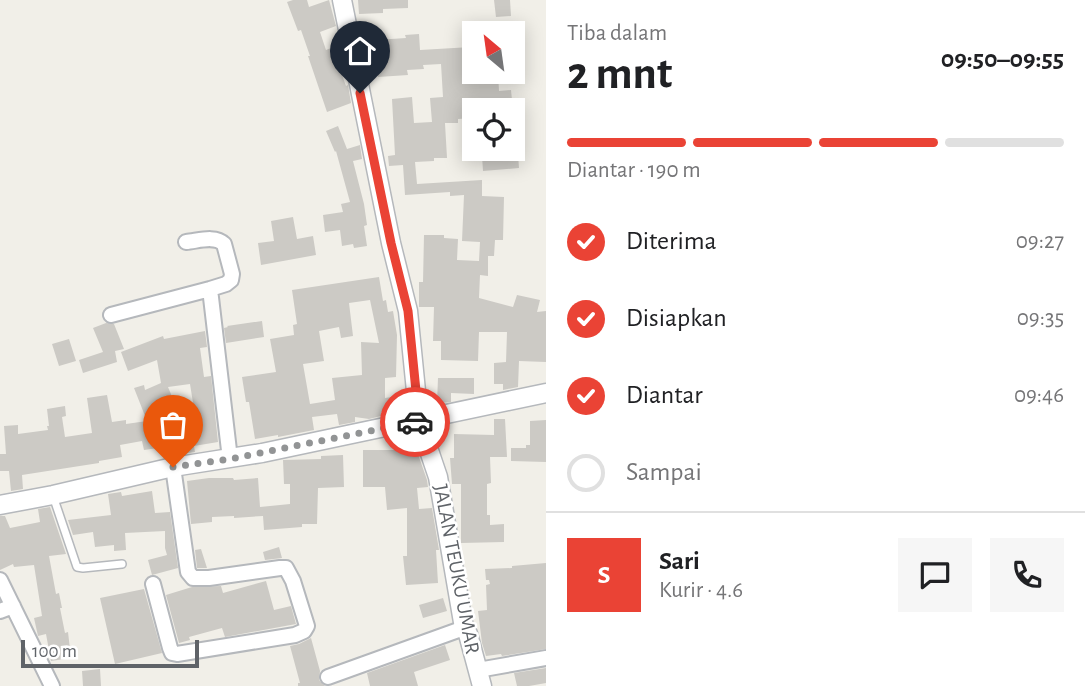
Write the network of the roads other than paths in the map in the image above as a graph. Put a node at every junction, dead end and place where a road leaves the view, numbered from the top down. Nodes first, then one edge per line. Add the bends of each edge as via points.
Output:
1 (342, 0) edge
2 (186, 242) dead end
3 (210, 289) junction
4 (111, 315) dead end
5 (546, 393) edge
6 (419, 421) junction
7 (230, 459) junction
8 (173, 467) junction
9 (53, 495) junction
10 (0, 505) edge
11 (122, 564) dead end
12 (153, 584) dead end
13 (1, 585) edge
14 (7, 609) edge
15 (464, 628) junction
16 (546, 658) edge
17 (328, 677) dead end
18 (480, 678) edge
19 (51, 686) edge

1 - 6 street, JALAN TEUKU UMAR via 408,311
2 - 3 street via 215,239 224,244 231,280
3 - 4 street
3 - 7 street
5 - 6 street
6 - 7 street
6 - 15 street, JALAN TEUKU UMAR via 438,477
7 - 8 street
8 - 9 street
8 - 12 street via 188,572 193,578 286,568 307,626 295,635 172,653
9 - 10 street
9 - 11 lane via 77,567
13 - 14 street
14 - 19 street
15 - 17 street
15 - 18 street, JALAN TEUKU UMAR
16 - 18 street

